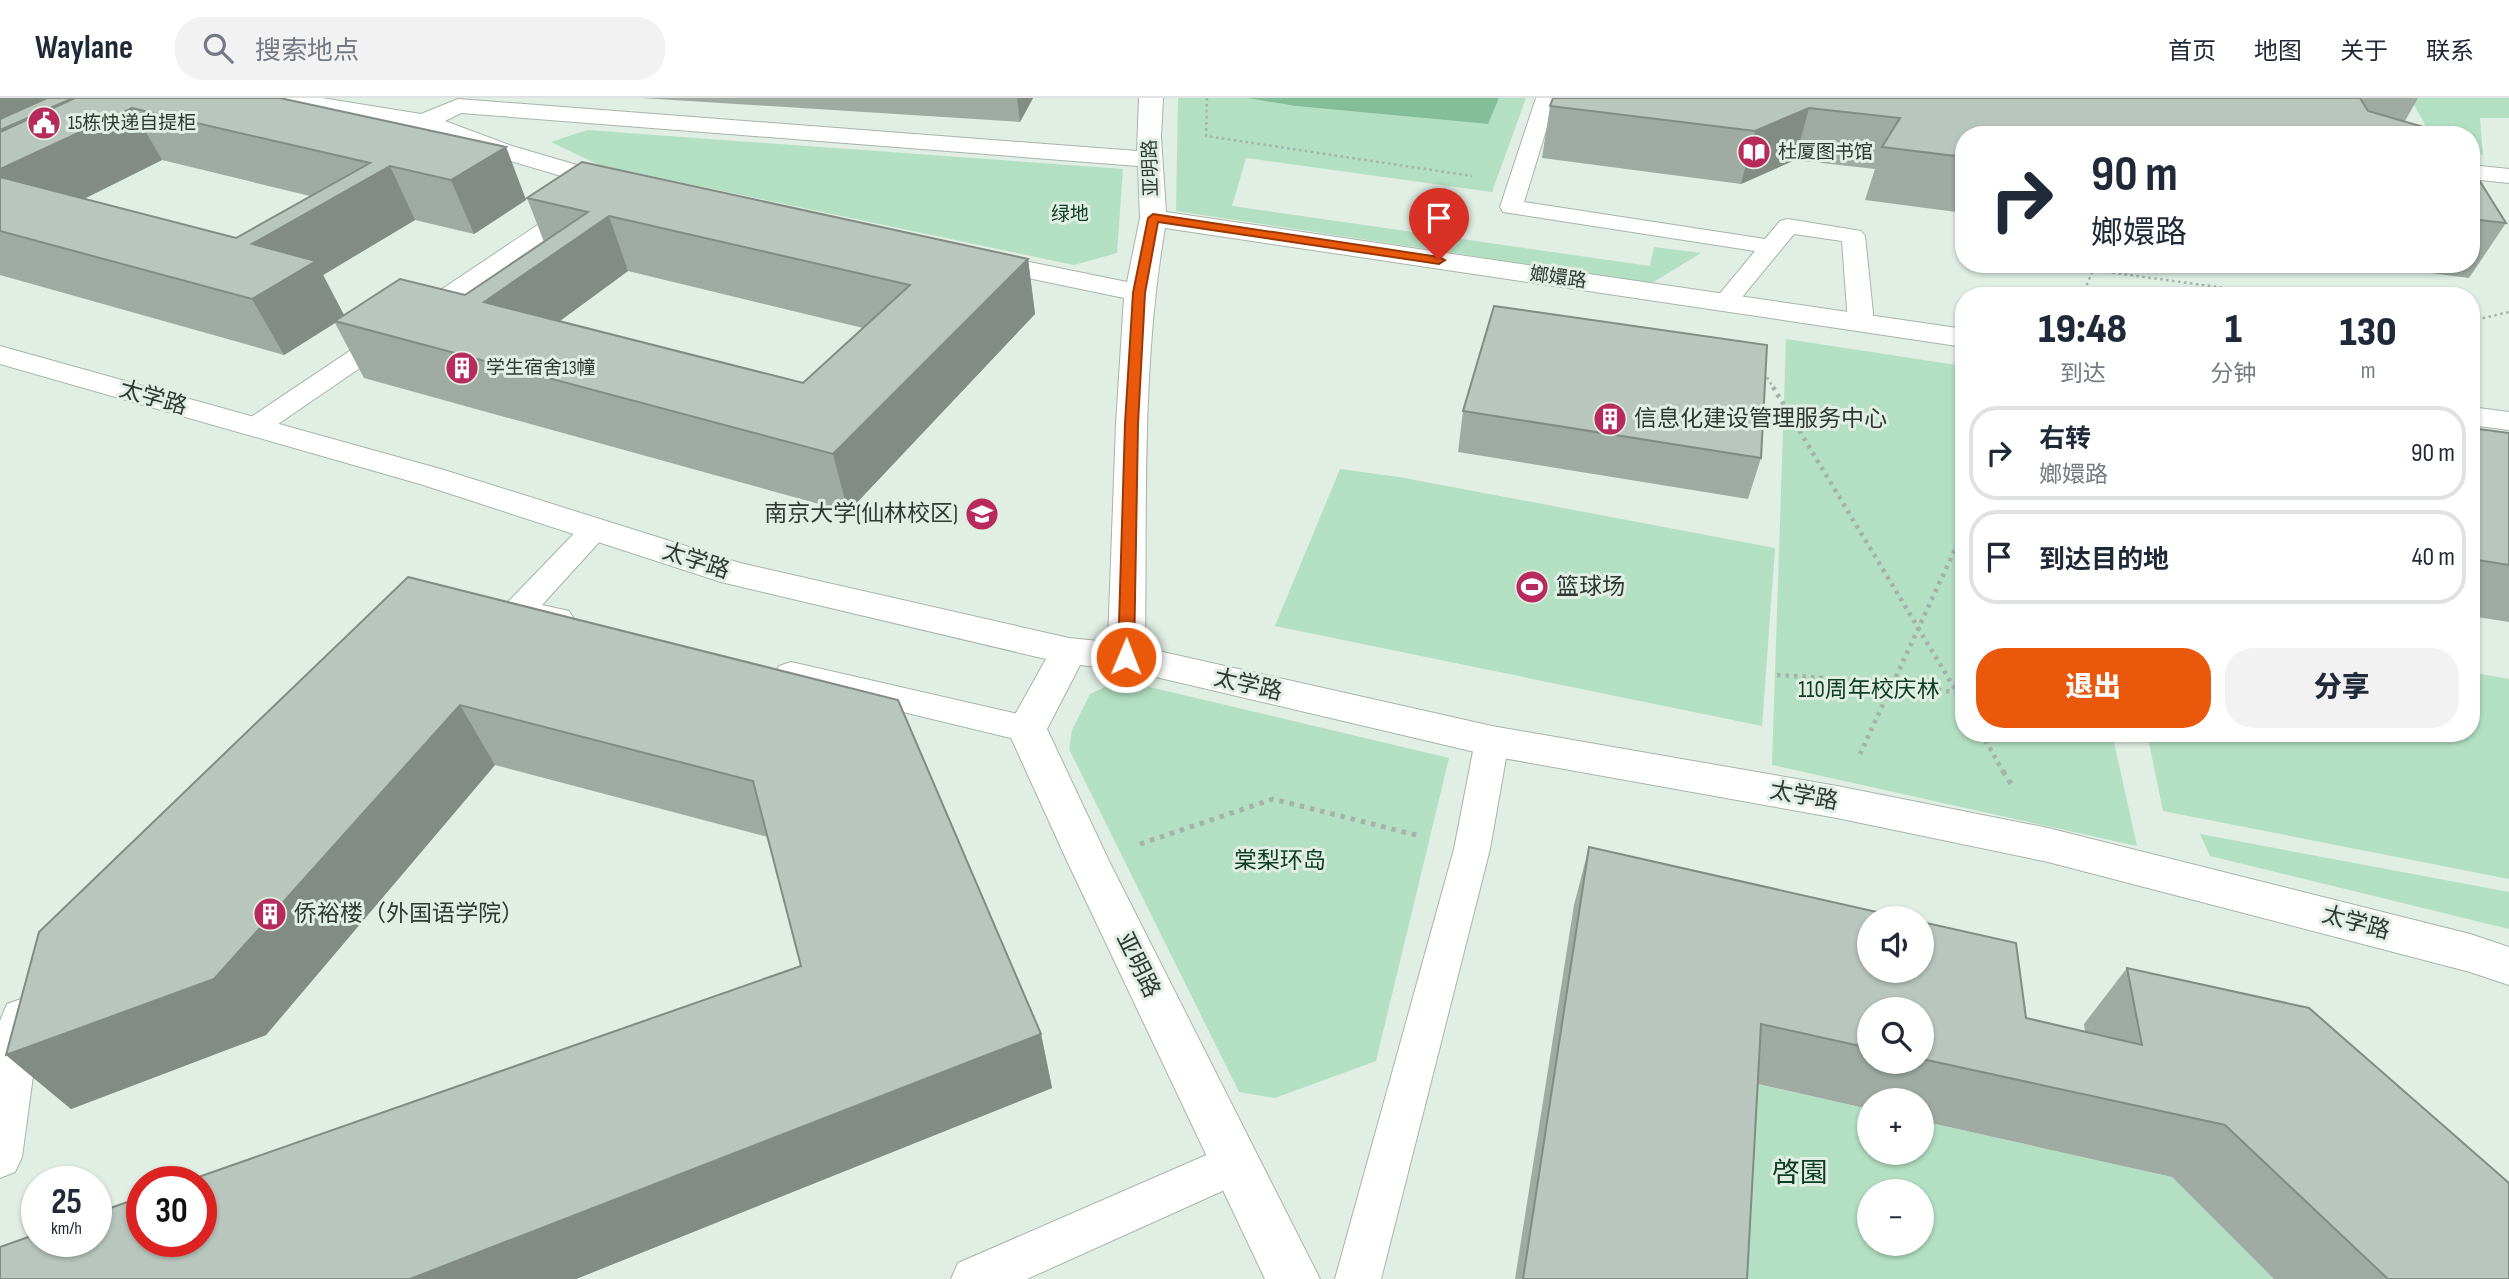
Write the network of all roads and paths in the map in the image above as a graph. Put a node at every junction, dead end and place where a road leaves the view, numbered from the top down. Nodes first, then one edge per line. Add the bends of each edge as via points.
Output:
1 (280, 98) edge
2 (1151, 98) edge
3 (1206, 98) edge
4 (1546, 98) edge
5 (463, 102) edge
6 (424, 122) junction
7 (1150, 160) junction
8 (2480, 174) edge
9 (2509, 176) edge
10 (1518, 183) junction
11 (615, 184) junction
12 (642, 190) edge
13 (1153, 218) junction
14 (1770, 247) junction
15 (951, 254) edge
16 (2115, 273) edge
17 (2217, 287) edge
18 (1139, 293) junction
19 (1724, 303) junction
20 (2509, 312) edge
21 (2480, 319) edge
22 (1861, 323) junction
23 (1955, 337) edge
24 (0, 355) edge
25 (2480, 417) edge
26 (2509, 421) edge
27 (255, 427) junction
28 (596, 530) junction
29 (1955, 549) edge
30 (586, 625) edge
31 (1918, 628) junction
32 (1069, 651) junction
33 (1126, 657) junction
34 (760, 666) edge
35 (1777, 675) dead end
36 (1893, 682) junction
37 (1955, 691) edge
38 (1955, 694) edge
39 (1027, 729) junction
40 (1492, 741) junction
41 (1837, 802) junction
42 (1472, 849) junction
43 (1088, 861) junction
44 (2509, 966) edge
45 (26, 979) edge
46 (0, 1157) edge
47 (1234, 1164) junction
48 (974, 1279) edge
49 (1293, 1279) edge
50 (1358, 1279) edge

1 - 6 street
2 - 7 street, 亚明路
3 - 10 path via 1206,136
4 - 10 lane
5 - 6 street
5 - 7 street
6 - 11 street
7 - 13 street, 亚明路
8 - 9 lane
10 - 14 lane via 1511,207
11 - 12 street
11 - 27 lane
13 - 18 street, 亚明路
13 - 19 street, 嫏嬛路
14 - 19 lane
14 - 22 lane via 1788,226 1853,236
15 - 18 street
16 - 17 path
18 - 33 street, 亚明路
19 - 22 street, 嫏嬛路
19 - 31 path
20 - 21 path
22 - 23 street, 嫏嬛路
24 - 27 street, 太学路
25 - 26 street
27 - 28 street, 太学路
28 - 30 lane via 505,609
28 - 32 street, 太学路 via 734,574
29 - 31 path
31 - 36 path
31 - 37 path
32 - 33 street, 太学路
32 - 39 street
33 - 40 street, 太学路
34 - 39 lane
35 - 36 path
36 - 38 path
36 - 41 path
39 - 43 street, 亚明路
40 - 41 street, 太学路
40 - 42 lane
41 - 44 street, 太学路 via 2130,864
42 - 43 path via 1273,799
42 - 50 lane
43 - 47 street, 亚明路
45 - 46 lane
47 - 48 lane
47 - 49 street, 亚明路

